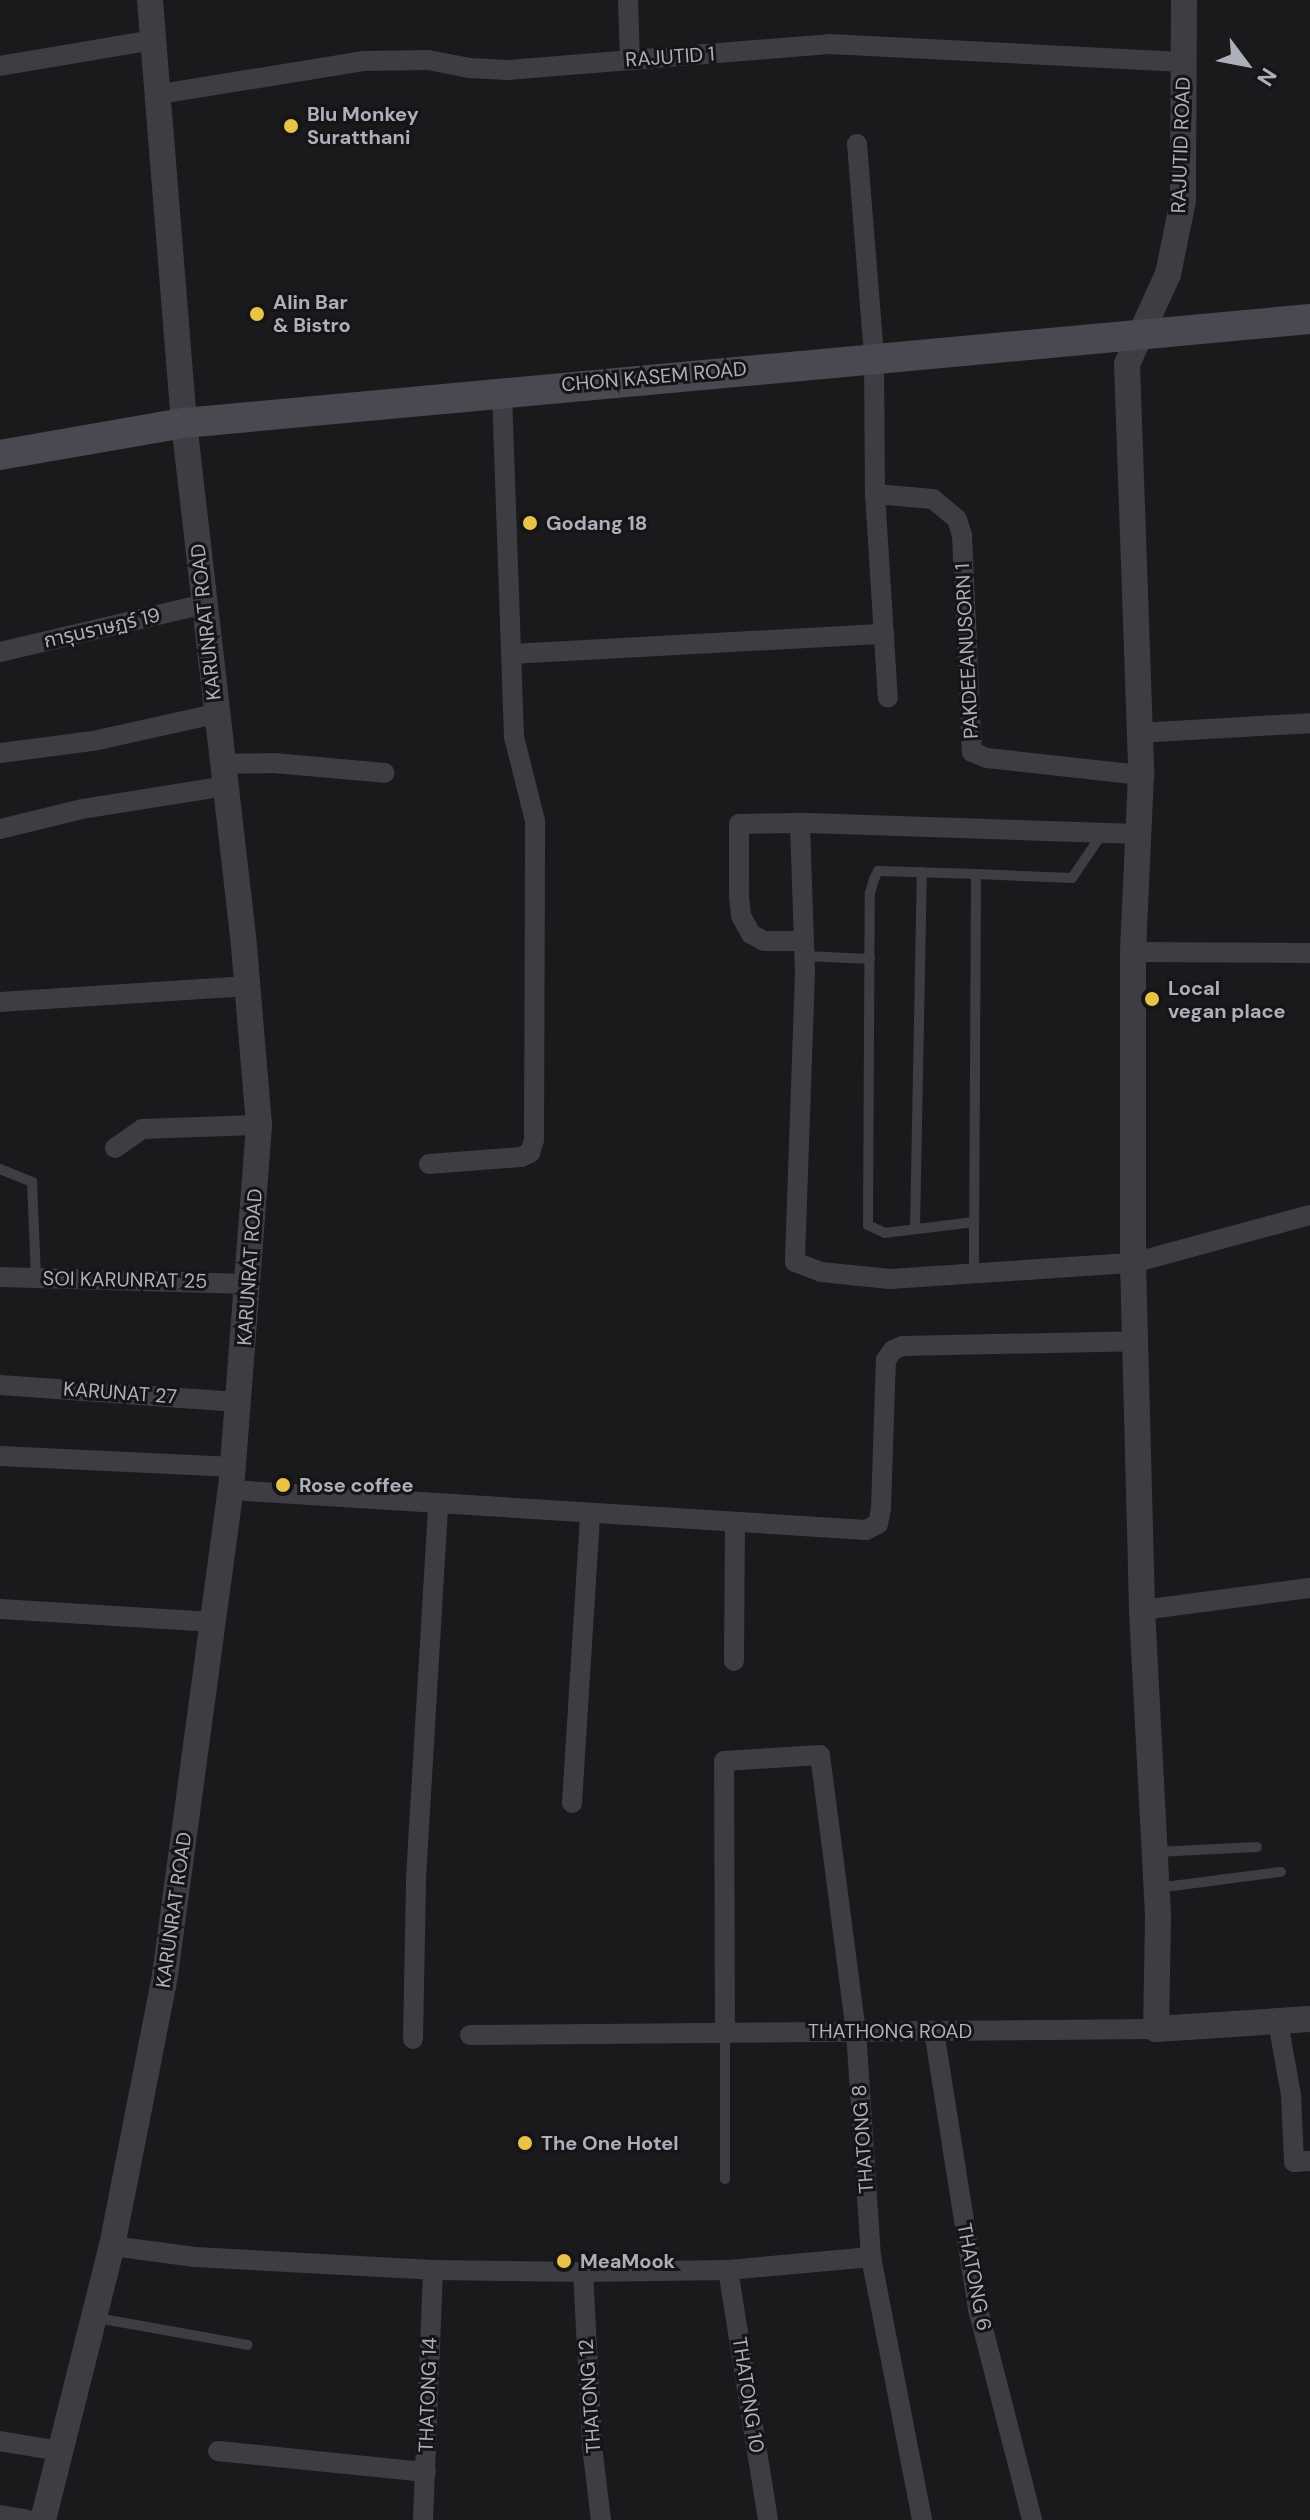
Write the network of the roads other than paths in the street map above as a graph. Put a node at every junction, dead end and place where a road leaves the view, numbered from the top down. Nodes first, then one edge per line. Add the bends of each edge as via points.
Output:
1 (150, 0) edge
2 (628, 0) edge
3 (1184, 0) edge
4 (154, 40) junction
5 (630, 60) junction
6 (1183, 62) junction
7 (0, 66) edge
8 (160, 94) junction
9 (857, 144) dead end
10 (1310, 319) edge
11 (1144, 331) junction
12 (874, 357) junction
13 (502, 391) junction
14 (184, 423) junction
15 (0, 455) edge
16 (875, 494) junction
17 (204, 604) junction
18 (884, 634) junction
19 (0, 652) edge
20 (511, 654) junction
21 (888, 698) dead end
22 (215, 714) junction
23 (1310, 723) edge
24 (1139, 733) junction
25 (0, 753) edge
26 (385, 773) dead end
27 (223, 775) junction
28 (1141, 775) junction
29 (800, 823) junction
30 (0, 829) edge
31 (1103, 832) junction
32 (1138, 834) junction
33 (922, 872) junction
34 (976, 874) junction
35 (804, 949) junction
36 (1133, 952) junction
37 (1310, 953) edge
38 (870, 959) junction
39 (247, 986) junction
40 (0, 1002) edge
41 (259, 1125) junction
42 (115, 1148) dead end
43 (429, 1164) dead end
44 (0, 1169) edge
45 (1310, 1215) edge
46 (974, 1222) junction
47 (915, 1229) junction
48 (1133, 1263) junction
49 (974, 1272) junction
50 (0, 1277) edge
51 (36, 1278) junction
52 (250, 1284) junction
53 (1135, 1341) junction
54 (0, 1385) edge
55 (240, 1402) junction
56 (0, 1456) edge
57 (233, 1478) junction
58 (438, 1505) junction
59 (590, 1515) junction
60 (735, 1523) junction
61 (1310, 1588) edge
62 (0, 1609) edge
63 (1142, 1610) junction
64 (214, 1622) junction
65 (734, 1661) dead end
66 (572, 1803) dead end
67 (1257, 1847) dead end
68 (1155, 1852) junction
69 (1281, 1872) dead end
70 (1157, 1888) junction
71 (1310, 2019) edge
72 (1278, 2022) junction
73 (1156, 2029) junction
74 (856, 2031) junction
75 (934, 2031) junction
76 (725, 2033) junction
77 (470, 2035) dead end
78 (413, 2039) dead end
79 (1310, 2161) edge
80 (725, 2179) dead end
81 (112, 2246) junction
82 (871, 2257) junction
83 (433, 2270) junction
84 (728, 2270) junction
85 (583, 2272) junction
86 (94, 2317) junction
87 (248, 2345) dead end
88 (0, 2441) edge
89 (60, 2451) junction
90 (218, 2451) dead end
91 (426, 2472) junction
92 (0, 2515) edge
93 (27, 2520) edge
94 (43, 2520) edge
95 (423, 2520) edge
96 (601, 2520) edge
97 (768, 2520) edge
98 (922, 2520) edge
99 (1032, 2520) edge

1 - 4 street, KARUNRAT ROAD
2 - 5 street
3 - 6 street, RAJUTID ROAD
4 - 7 street
4 - 8 street, KARUNRAT ROAD
5 - 6 street, RAJUTID 1 via 829,44
5 - 8 street, RAJUTID 1 via 507,70 428,60 364,61
6 - 11 street, RAJUTID ROAD via 1183,201 1168,274
8 - 14 street, KARUNRAT ROAD
9 - 12 street
10 - 11 main road, CHON KASEM ROAD
11 - 12 main road, CHON KASEM ROAD
11 - 24 street, RAJUTID ROAD via 1127,364
12 - 13 main road, CHON KASEM ROAD
12 - 16 street
13 - 14 main road, CHON KASEM ROAD
13 - 20 street
14 - 15 main road, CHON KASEM ROAD
14 - 17 street, KARUNRAT ROAD
16 - 18 street
16 - 28 street, PAKDEEANUSORN 1 via 933,499 957,519 972,752
17 - 19 street, การุนราษฏร์ 19
17 - 22 street, KARUNRAT ROAD
18 - 20 street
18 - 21 street
20 - 43 street via 514,737 535,821 534,1140 530,1153 521,1157
22 - 25 street via 93,741
22 - 27 street, KARUNRAT ROAD
23 - 24 street
24 - 28 street, RAJUTID ROAD
26 - 27 street via 274,763
27 - 30 street
27 - 39 street, KARUNRAT ROAD
28 - 32 street, RAJUTID ROAD
29 - 31 street
29 - 35 street
29 - 35 street via 739,824 739,896 741,916 751,934
31 - 32 street
31 - 34 lane via 1072,878
32 - 36 street, RAJUTID ROAD
33 - 34 lane
33 - 38 lane via 878,871 870,893
33 - 47 lane
34 - 46 lane
35 - 38 lane
35 - 49 street via 795,1262 821,1272 890,1279
36 - 37 street
36 - 48 street, RAJUTID ROAD
38 - 47 lane via 868,1225 885,1233
39 - 40 street
39 - 41 street, KARUNRAT ROAD
41 - 42 street via 142,1129
41 - 52 street, KARUNRAT ROAD
44 - 51 lane via 32,1182
45 - 48 street
46 - 47 lane
46 - 49 lane
48 - 49 street
48 - 53 street, RAJUTID ROAD
50 - 51 street, SOI KARUNRAT 25
51 - 52 street, SOI KARUNRAT 25
52 - 55 street, KARUNRAT ROAD
53 - 60 street via 893,1350 886,1360 878,1524 866,1530
53 - 63 street, RAJUTID ROAD
54 - 55 street, KARUNAT 27
55 - 57 street, KARUNRAT ROAD
56 - 57 street
57 - 58 street
57 - 64 street, KARUNRAT ROAD
58 - 59 street
58 - 78 street via 416,1878
59 - 60 street
59 - 66 street
60 - 65 street
61 - 63 street
62 - 64 street
63 - 68 street, RAJUTID ROAD
64 - 81 street, KARUNRAT ROAD via 165,1975
67 - 68 lane
68 - 70 street, RAJUTID ROAD
69 - 70 lane
70 - 73 street, RAJUTID ROAD
71 - 72 street, THATHONG ROAD
72 - 73 street, THATHONG ROAD
72 - 79 street via 1291,2095 1294,2162
73 - 75 street, THATHONG ROAD
74 - 75 street, THATHONG ROAD
74 - 76 street, THATHONG ROAD
74 - 76 street, THATONG 8 via 820,1755 724,1761
74 - 82 street, THATONG 8
75 - 99 street, THATONG 6 via 978,2309
76 - 77 street, THATHONG ROAD
76 - 80 lane
81 - 83 street via 195,2257
81 - 86 street, KARUNRAT ROAD
82 - 84 street
82 - 98 street, THATONG 8
83 - 85 street
83 - 91 street, THATONG 14
84 - 85 street
84 - 97 street, THATONG 10
85 - 96 street, THATONG 12
86 - 87 lane
86 - 89 street, KARUNRAT ROAD
88 - 89 street
89 - 94 street, KARUNRAT ROAD
90 - 91 street
91 - 95 street, THATONG 14
92 - 93 street

